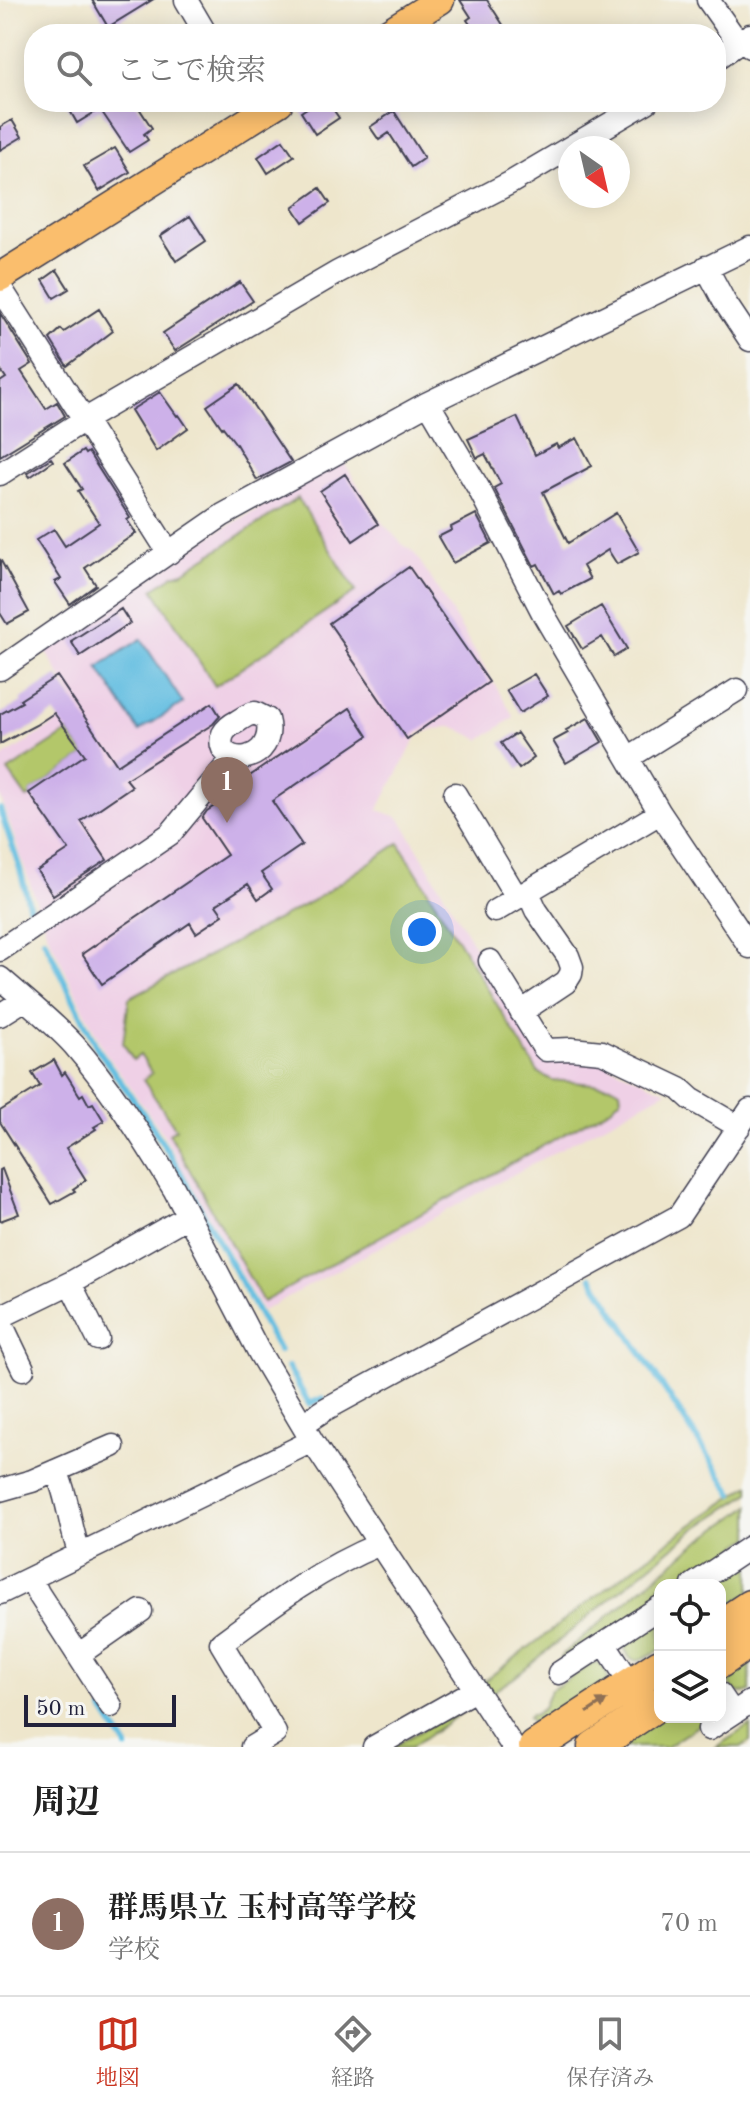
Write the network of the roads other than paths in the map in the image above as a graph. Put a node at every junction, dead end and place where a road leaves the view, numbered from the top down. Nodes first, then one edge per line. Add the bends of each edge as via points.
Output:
1 (186, 0) edge
2 (440, 0) edge
3 (708, 0) edge
4 (200, 24) edge
5 (402, 24) edge
6 (725, 24) edge
7 (726, 26) edge
8 (747, 41) edge
9 (726, 53) edge
10 (247, 112) edge
11 (630, 112) edge
12 (750, 247) edge
13 (706, 267) junction
14 (0, 277) edge
15 (0, 287) edge
16 (750, 340) edge
17 (426, 404) junction
18 (84, 420) junction
19 (0, 474) edge
20 (169, 553) junction
21 (0, 669) edge
22 (737, 690) dead end
23 (233, 758) dead end
24 (628, 758) junction
25 (455, 794) dead end
26 (660, 813) junction
27 (522, 895) junction
28 (495, 911) dead end
29 (750, 947) edge
30 (0, 950) edge
31 (490, 961) dead end
32 (0, 978) edge
33 (24, 1000) junction
34 (521, 1012) junction
35 (0, 1015) edge
36 (744, 1118) edge
37 (188, 1216) junction
38 (70, 1283) junction
39 (0, 1319) edge
40 (98, 1339) dead end
41 (23, 1369) dead end
42 (307, 1432) junction
43 (113, 1446) dead end
44 (56, 1471) junction
45 (0, 1490) edge
46 (380, 1544) junction
47 (750, 1547) edge
48 (80, 1554) junction
49 (31, 1578) junction
50 (702, 1579) edge
51 (0, 1593) edge
52 (750, 1606) edge
53 (141, 1611) dead end
54 (654, 1611) edge
55 (726, 1622) edge
56 (750, 1641) edge
57 (605, 1644) junction
58 (78, 1655) junction
59 (726, 1658) edge
60 (654, 1669) edge
61 (559, 1673) dead end
62 (631, 1684) junction
63 (475, 1690) junction
64 (734, 1703) edge
65 (111, 1706) dead end
66 (654, 1707) edge
67 (709, 1729) dead end
68 (252, 1747) edge
69 (374, 1747) edge
70 (513, 1747) edge
71 (535, 1747) edge
72 (594, 1747) edge

1 - 4 street
2 - 5 main road
3 - 6 street
7 - 8 street
8 - 9 street
10 - 14 main road
11 - 18 street via 510,183 338,272
12 - 13 street
13 - 16 street
13 - 17 street
15 - 18 street
17 - 20 street via 223,515
17 - 24 street
18 - 19 street
18 - 20 street
20 - 21 street
22 - 24 street
23 - 30 street via 170,834
24 - 26 street
25 - 27 street
26 - 27 street
26 - 29 street
27 - 28 street
27 - 34 street via 572,967 566,982
31 - 34 street
32 - 33 street
33 - 35 street
33 - 37 street via 96,1073
34 - 36 street via 546,1050 602,1052 691,1099
36 - 42 street via 679,1216 324,1410
37 - 38 street
37 - 42 street
38 - 39 street
38 - 40 street
39 - 41 street
42 - 46 street
42 - 48 street
43 - 44 street
44 - 45 street
44 - 48 street
46 - 63 street
46 - 68 street via 320,1573 221,1643 275,1733
47 - 50 street
48 - 49 street
49 - 51 street
49 - 58 street
52 - 55 highway
53 - 58 street
54 - 57 street
56 - 59 highway
57 - 61 street
57 - 62 street
58 - 65 street
60 - 62 highway
71 -> 62 highway
63 - 69 street
63 - 70 street
64 - 67 street
66 - 72 highway

